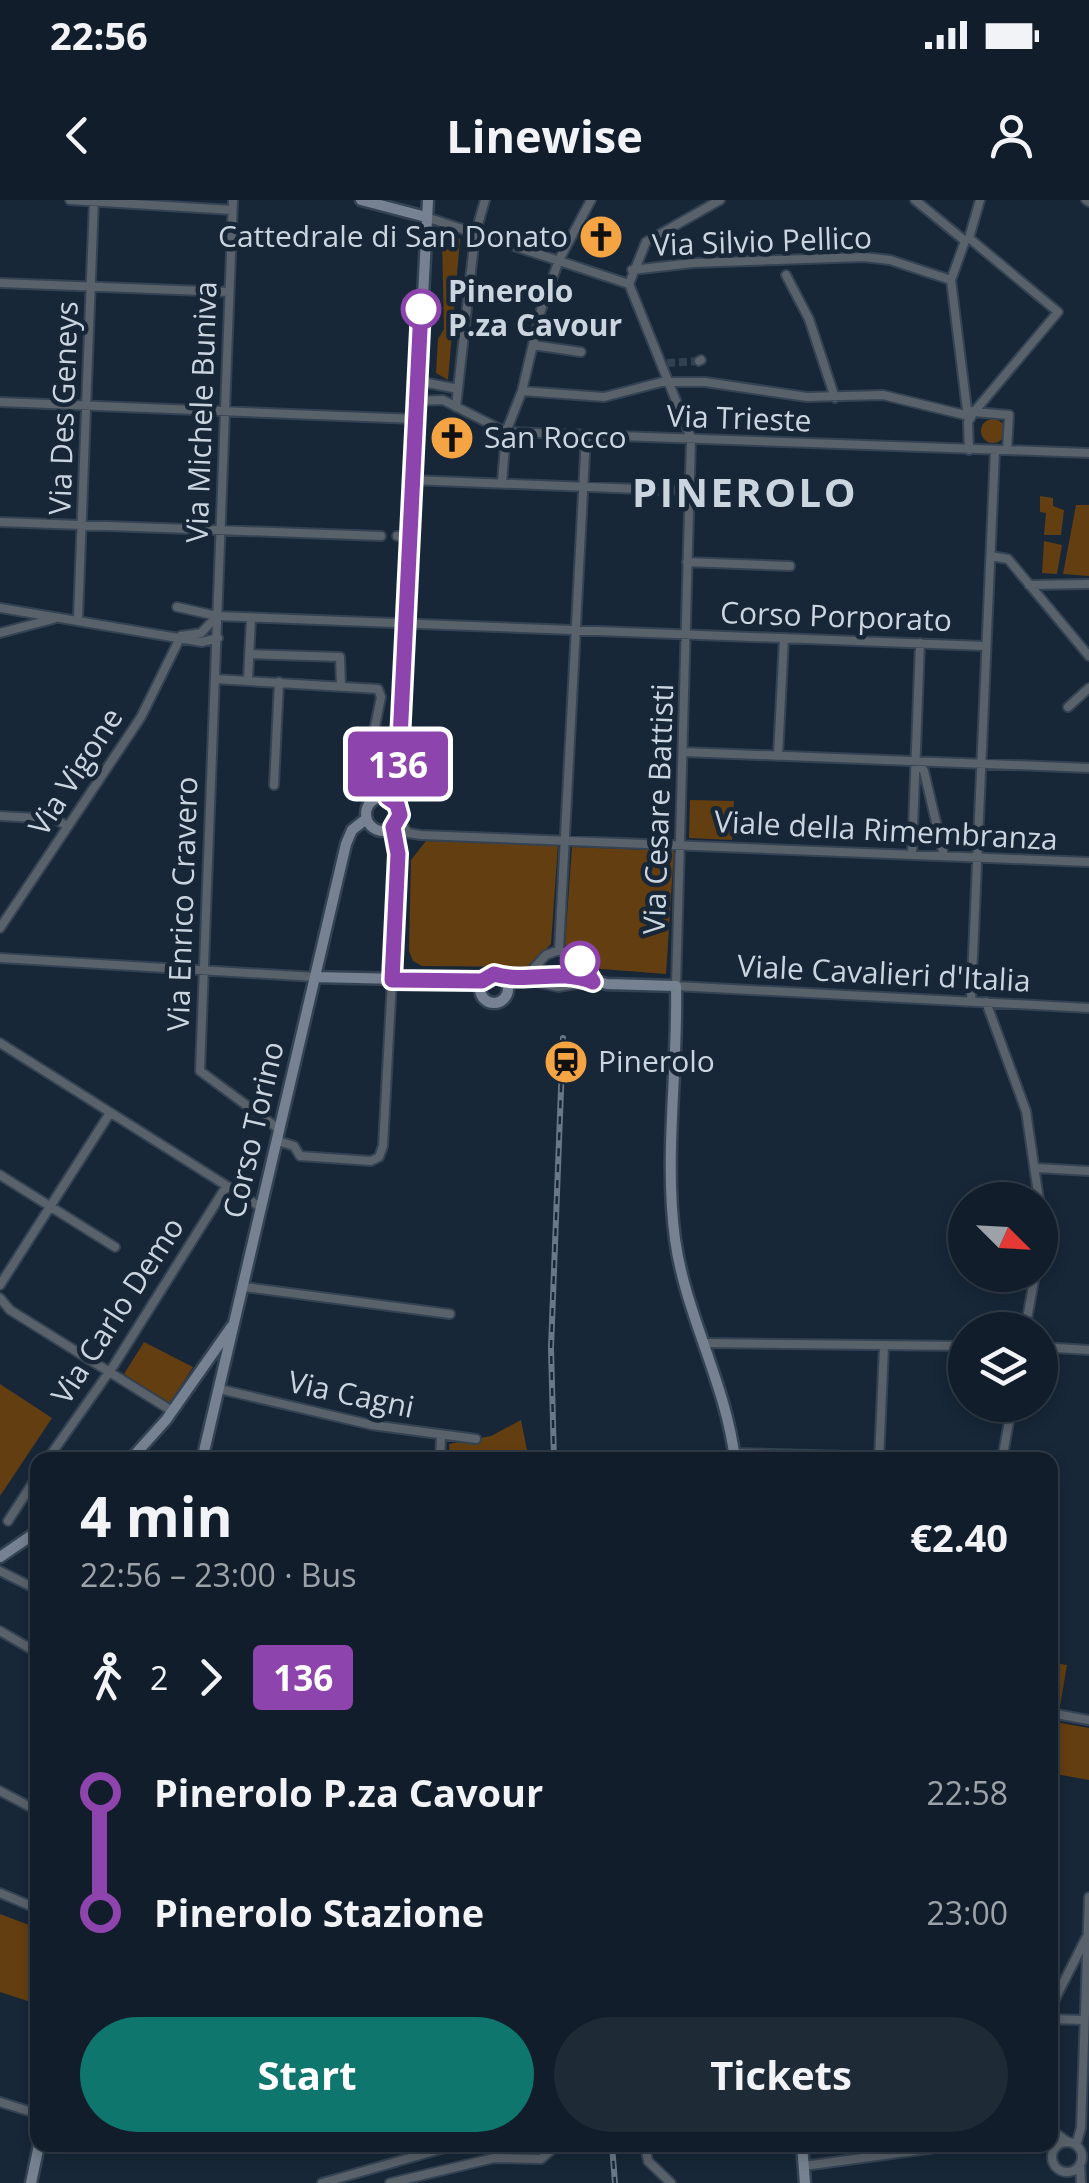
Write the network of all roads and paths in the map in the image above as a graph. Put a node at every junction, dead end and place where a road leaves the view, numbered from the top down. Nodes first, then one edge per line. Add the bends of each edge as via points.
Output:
1 (70, 200) edge
2 (361, 200) edge
3 (428, 200) edge
4 (486, 200) edge
5 (591, 200) edge
6 (720, 200) edge
7 (915, 200) edge
8 (980, 200) edge
9 (94, 201) edge
10 (392, 203) edge
11 (232, 205) edge
12 (426, 217) junction
13 (475, 235) junction
14 (967, 240) junction
15 (559, 260) junction
16 (632, 270) junction
17 (786, 276) dead end
18 (951, 280) junction
19 (0, 283) edge
20 (628, 284) junction
21 (92, 286) junction
22 (229, 292) junction
23 (532, 345) junction
24 (581, 352) dead end
25 (418, 380) junction
26 (671, 382) junction
27 (458, 389) junction
28 (522, 390) junction
29 (835, 398) junction
30 (443, 400) junction
31 (416, 401) junction
32 (0, 402) edge
33 (87, 404) junction
34 (456, 406) junction
35 (226, 412) junction
36 (972, 414) junction
37 (415, 419) junction
38 (506, 432) junction
39 (586, 434) junction
40 (691, 438) junction
41 (969, 450) junction
42 (996, 450) junction
43 (1010, 450) junction
44 (1089, 452) edge
45 (412, 480) junction
46 (502, 483) junction
47 (582, 486) junction
48 (689, 491) junction
49 (0, 522) edge
50 (81, 522) junction
51 (221, 528) junction
52 (380, 536) dead end
53 (990, 556) junction
54 (687, 562) junction
55 (790, 566) dead end
56 (1089, 584) edge
57 (1029, 585) junction
58 (177, 607) dead end
59 (2, 610) edge
60 (218, 616) junction
61 (58, 618) junction
62 (78, 618) junction
63 (251, 618) junction
64 (406, 624) junction
65 (574, 628) junction
66 (203, 631) junction
67 (0, 634) edge
68 (686, 634) junction
69 (181, 636) junction
70 (218, 638) junction
71 (784, 638) junction
72 (920, 643) junction
73 (984, 646) junction
74 (250, 654) junction
75 (1089, 656) edge
76 (216, 680) junction
77 (248, 680) junction
78 (279, 682) junction
79 (341, 684) junction
80 (1089, 688) edge
81 (1068, 707) dead end
82 (684, 752) junction
83 (778, 756) junction
84 (917, 761) junction
85 (980, 764) junction
86 (1089, 768) edge
87 (274, 786) dead end
88 (388, 798) junction
89 (369, 803) junction
90 (0, 816) edge
91 (366, 818) junction
92 (396, 824) junction
93 (68, 826) junction
94 (565, 840) junction
95 (680, 844) junction
96 (912, 855) junction
97 (944, 856) junction
98 (978, 859) junction
99 (1089, 862) edge
100 (0, 928) edge
101 (559, 945) junction
102 (0, 958) edge
103 (202, 969) junction
104 (315, 977) junction
105 (392, 980) junction
106 (506, 980) junction
107 (524, 980) junction
108 (482, 981) junction
109 (593, 982) junction
110 (676, 986) junction
111 (971, 1001) junction
112 (986, 1002) junction
113 (1089, 1008) edge
114 (0, 1043) edge
115 (110, 1112) junction
116 (279, 1135) junction
117 (1037, 1168) junction
118 (1089, 1172) edge
119 (0, 1175) edge
120 (1037, 1182) edge
121 (226, 1186) junction
122 (49, 1207) junction
123 (262, 1208) junction
124 (115, 1247) dead end
125 (0, 1285) edge
126 (244, 1286) junction
127 (0, 1298) edge
128 (450, 1314) dead end
129 (234, 1324) junction
130 (706, 1343) junction
131 (884, 1346) junction
132 (948, 1346) edge
133 (1058, 1348) edge
134 (1089, 1350) edge
135 (109, 1372) junction
136 (219, 1390) junction
137 (172, 1411) junction
138 (1009, 1422) edge
139 (441, 1436) junction
140 (476, 1439) dead end
141 (54, 1452) edge
142 (137, 1452) edge
143 (204, 1452) edge
144 (440, 1452) edge
145 (734, 1452) edge
146 (879, 1452) edge
147 (1003, 1452) edge
148 (30, 1487) edge
149 (8, 1521) dead end
150 (30, 1536) edge
151 (0, 1557) edge
152 (0, 1571) edge
153 (30, 1586) edge
154 (0, 1630) edge
155 (30, 1648) edge
156 (1058, 1714) edge
157 (1089, 1720) edge
158 (0, 1790) edge
159 (30, 1807) edge
160 (0, 1893) edge
161 (1089, 1897) edge
162 (30, 1906) edge
163 (1086, 1938) junction
164 (1058, 1993) edge
165 (1058, 2020) edge
166 (1084, 2020) junction
167 (0, 2102) edge
168 (30, 2111) edge
169 (1078, 2147) edge
170 (38, 2152) edge
171 (430, 2152) edge
172 (549, 2152) edge
173 (647, 2152) edge
174 (803, 2152) edge
175 (905, 2152) edge
176 (1047, 2152) edge
177 (1055, 2152) edge
178 (1054, 2163) junction
179 (1080, 2164) junction
180 (804, 2166) junction
181 (1063, 2171) junction
182 (31, 2183) edge
183 (322, 2183) edge
184 (390, 2183) edge
185 (671, 2183) edge
186 (804, 2183) edge
187 (1064, 2183) edge
188 (1081, 2183) edge

1 - 9 street
2 - 10 main road
3 - 12 main road
4 - 13 street
5 - 15 street
6 - 16 street via 646,242
7 - 14 street
8 - 14 street
9 - 11 street
9 - 21 street, Via Des Geneys
10 - 12 main road
11 - 22 street, Via Michele Buniva
12 - 13 street
12 - 25 main road
13 - 15 street
13 - 27 street
14 - 18 street
14 - 36 street via 1058,312
15 - 20 street
15 - 23 street
16 - 18 street, Via Silvio Pellico via 833,256 890,260
16 - 20 street
17 - 29 street
18 - 36 street
19 - 21 street
20 - 26 street
21 - 22 street
21 - 33 street, Via Des Geneys
22 - 35 street, Via Michele Buniva
23 - 24 street
23 - 28 street
25 - 27 street
25 - 31 main road
26 - 28 street via 604,397
26 - 29 street
26 - 40 street
27 - 30 street
27 - 34 street
28 - 38 street
29 - 36 street via 883,395
30 - 31 street
30 - 34 street
31 - 37 main road
32 - 33 street
33 - 35 street
33 - 50 street, Via Des Geneys
34 - 38 street
35 - 37 street
35 - 51 street, Via Michele Buniva
36 - 41 street
36 - 43 street via 1009,416
37 - 45 main road
38 - 39 street, Via Trieste
38 - 46 street
39 - 40 street, Via Trieste
39 - 47 street
40 - 41 street, Via Trieste
40 - 48 street, Via Cesare Battisti
41 - 42 street, Via Trieste
42 - 43 street, Via Trieste
42 - 53 street
43 - 44 street, Via Trieste
45 - 46 street
45 - 64 main road via 404,536
46 - 47 street
47 - 48 street
47 - 65 street
48 - 54 street, Via Cesare Battisti
49 - 50 street
50 - 51 street
50 - 62 street, Via Des Geneys
51 - 52 street
51 - 60 street, Via Michele Buniva
53 - 57 street via 1004,556
53 - 73 street
54 - 55 street
54 - 68 street, Via Cesare Battisti
56 - 57 street
57 - 75 street
58 - 60 street
59 - 61 street
60 - 63 street, Corso Porporato
60 - 66 street
60 - 70 street, Via Michele Buniva
61 - 62 street
61 - 67 street
62 - 69 street
63 - 64 street, Corso Porporato
63 - 74 street
64 - 65 street, Corso Porporato
64 - 88 main road via 399,760
65 - 68 street, Corso Porporato
65 - 94 street
66 - 69 street
66 - 70 street
68 - 71 street, Corso Porporato
68 - 82 street, Via Cesare Battisti
69 - 70 street
69 - 93 street, Via Vigone via 141,717
70 - 76 street, Via Enrico Cravero
71 - 72 street, Corso Porporato
71 - 83 street
72 - 73 street, Corso Porporato
72 - 84 street
73 - 85 street
74 - 77 street
74 - 79 street via 340,658
76 - 77 street
76 - 103 street, Via Enrico Cravero
77 - 78 street
78 - 79 street
78 - 87 street
79 - 89 street via 373,687 381,697 363,785
80 - 81 street
82 - 83 street
82 - 95 street, Via Cesare Battisti
83 - 84 street
84 - 85 street
84 - 96 street
84 - 97 street
85 - 86 street
85 - 98 street
88 - 89 main road
88 - 92 main road via 397,804
89 - 91 main road
90 - 93 street
91 - 92 main road via 378,830
91 - 104 main road, Corso Torino via 346,844
92 - 94 street, Viale della Rimembranza via 421,836
92 - 105 main road
93 - 100 street, Via Vigone
94 - 95 street, Viale della Rimembranza
94 - 101 street
95 - 96 street, Viale della Rimembranza
95 - 110 street, Via Cesare Battisti
96 - 97 street, Viale della Rimembranza
97 - 98 street, Viale della Rimembranza
98 - 99 street, Viale della Rimembranza
98 - 111 street
101 - 107 street
101 - 109 street
102 - 103 street
103 - 104 street
103 - 116 street, Via Enrico Cravero via 201,1074
104 - 105 main road
104 - 116 main road, Corso Torino
105 - 108 main road
105 - 116 street via 379,1157 300,1156
106 - 107 main road
106 - 108 main road via 494,974
106 - 108 main road via 505,998 492,1003 480,994
107 - 109 main road via 563,973
109 - 110 main road
110 - 111 street, Viale Cavalieri d'Italia
110 - 130 main road via 676,1241
111 - 112 street, Viale Cavalieri d'Italia
112 - 113 street, Viale Cavalieri d'Italia
112 - 117 street via 1026,1111
114 - 115 street
115 - 121 street
115 - 122 street
116 - 123 main road, Corso Torino
117 - 118 street
117 - 120 street
119 - 122 street
121 - 123 street
121 - 135 street, Via Carlo Demo
122 - 124 street
122 - 125 street
123 - 126 main road, Corso Torino
126 - 128 street
126 - 129 main road, Corso Torino
127 - 135 street
129 - 136 main road, Corso Torino
129 - 137 main road
130 - 131 street
130 - 145 main road
131 - 132 street
131 - 146 street
133 - 134 street
135 - 137 street
135 - 141 street, Via Carlo Demo
136 - 139 street, Via Cagni
136 - 143 main road, Corso Torino
137 - 142 main road
138 - 147 street
139 - 140 street, Via Cagni
139 - 144 street
148 - 149 street
150 - 151 main road
152 - 153 street
154 - 155 street
156 - 157 street
158 - 159 street
160 - 162 street
161 - 163 street
163 - 164 street
163 - 166 street
165 - 166 street
166 - 169 street
167 - 168 street
169 - 179 street
170 - 182 main road
171 - 183 street
172 - 184 street via 541,2159 494,2158
173 - 185 street
174 - 180 main road
175 - 180 street
176 - 178 street
177 - 178 street
178 - 181 street
179 - 181 street
179 - 188 street
180 - 186 main road
181 - 187 street

